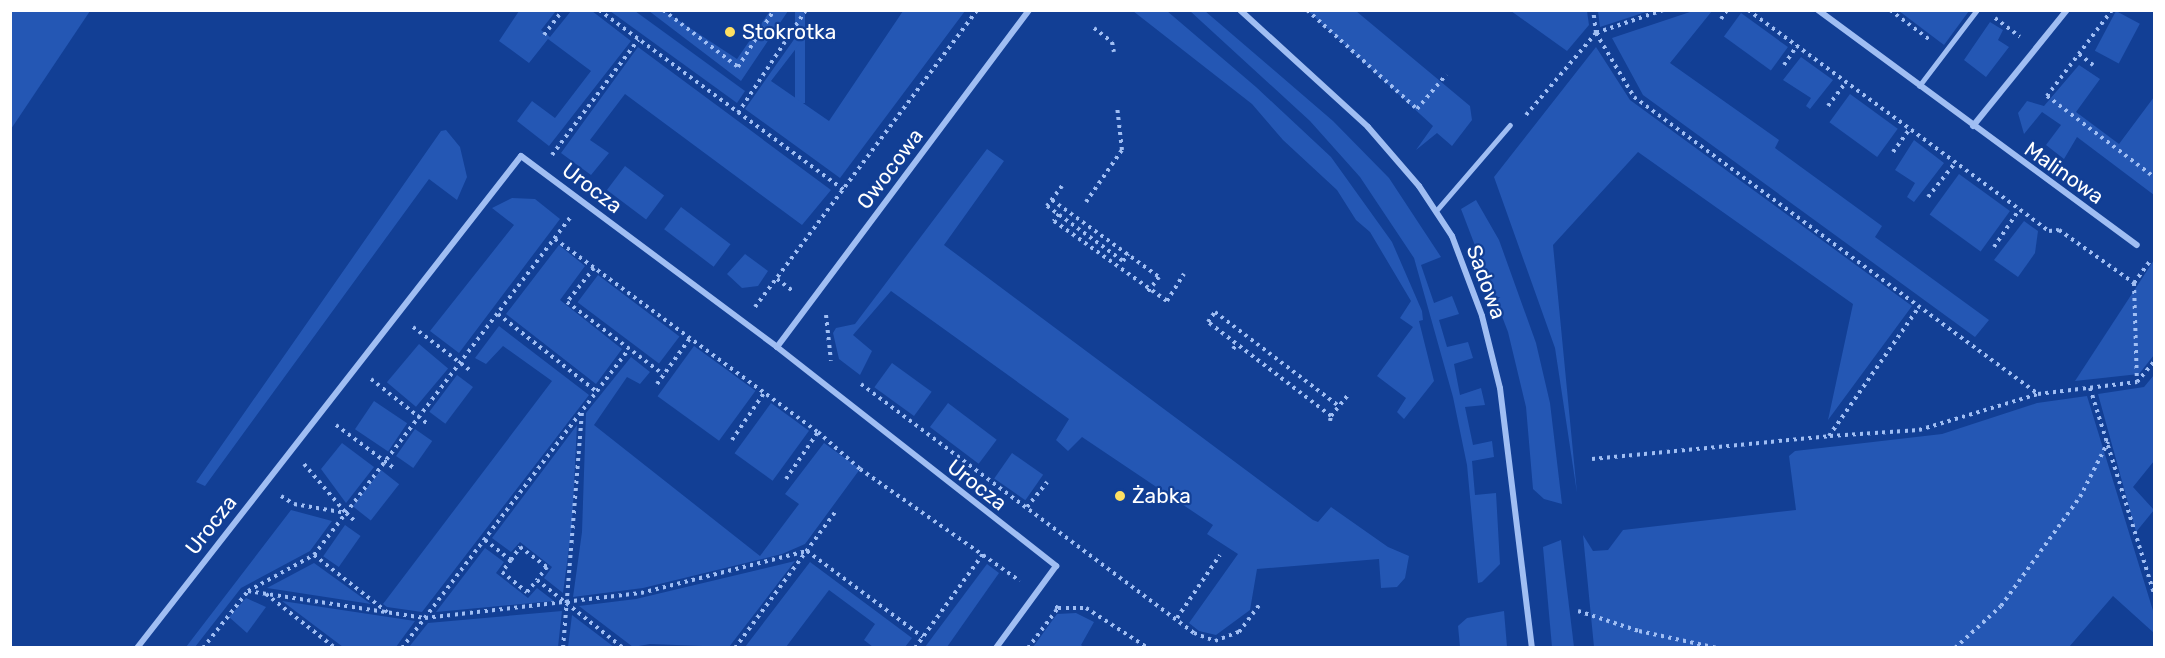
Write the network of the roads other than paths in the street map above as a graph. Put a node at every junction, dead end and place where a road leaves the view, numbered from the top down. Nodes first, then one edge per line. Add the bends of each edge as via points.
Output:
1 (1029, 10) edge
2 (1240, 10) edge
3 (1818, 10) edge
4 (1977, 10) edge
5 (2067, 10) edge
6 (1919, 86) junction
7 (1510, 125) dead end
8 (1973, 126) junction
9 (1436, 211) junction
10 (2137, 245) dead end
11 (777, 347) junction
12 (137, 648) edge
13 (996, 648) edge
14 (1532, 648) edge

1 - 11 street, Owocowa
2 - 9 street, Sadowa via 1368,126
3 - 6 street, Malinowa
4 - 6 lane
5 - 8 street
6 - 8 street, Malinowa
7 - 9 lane
8 - 10 street, Malinowa
9 - 14 street, Sadowa via 1464,266 1492,349
11 - 12 street, Urocza via 521,156
11 - 13 street, Urocza via 1056,566

